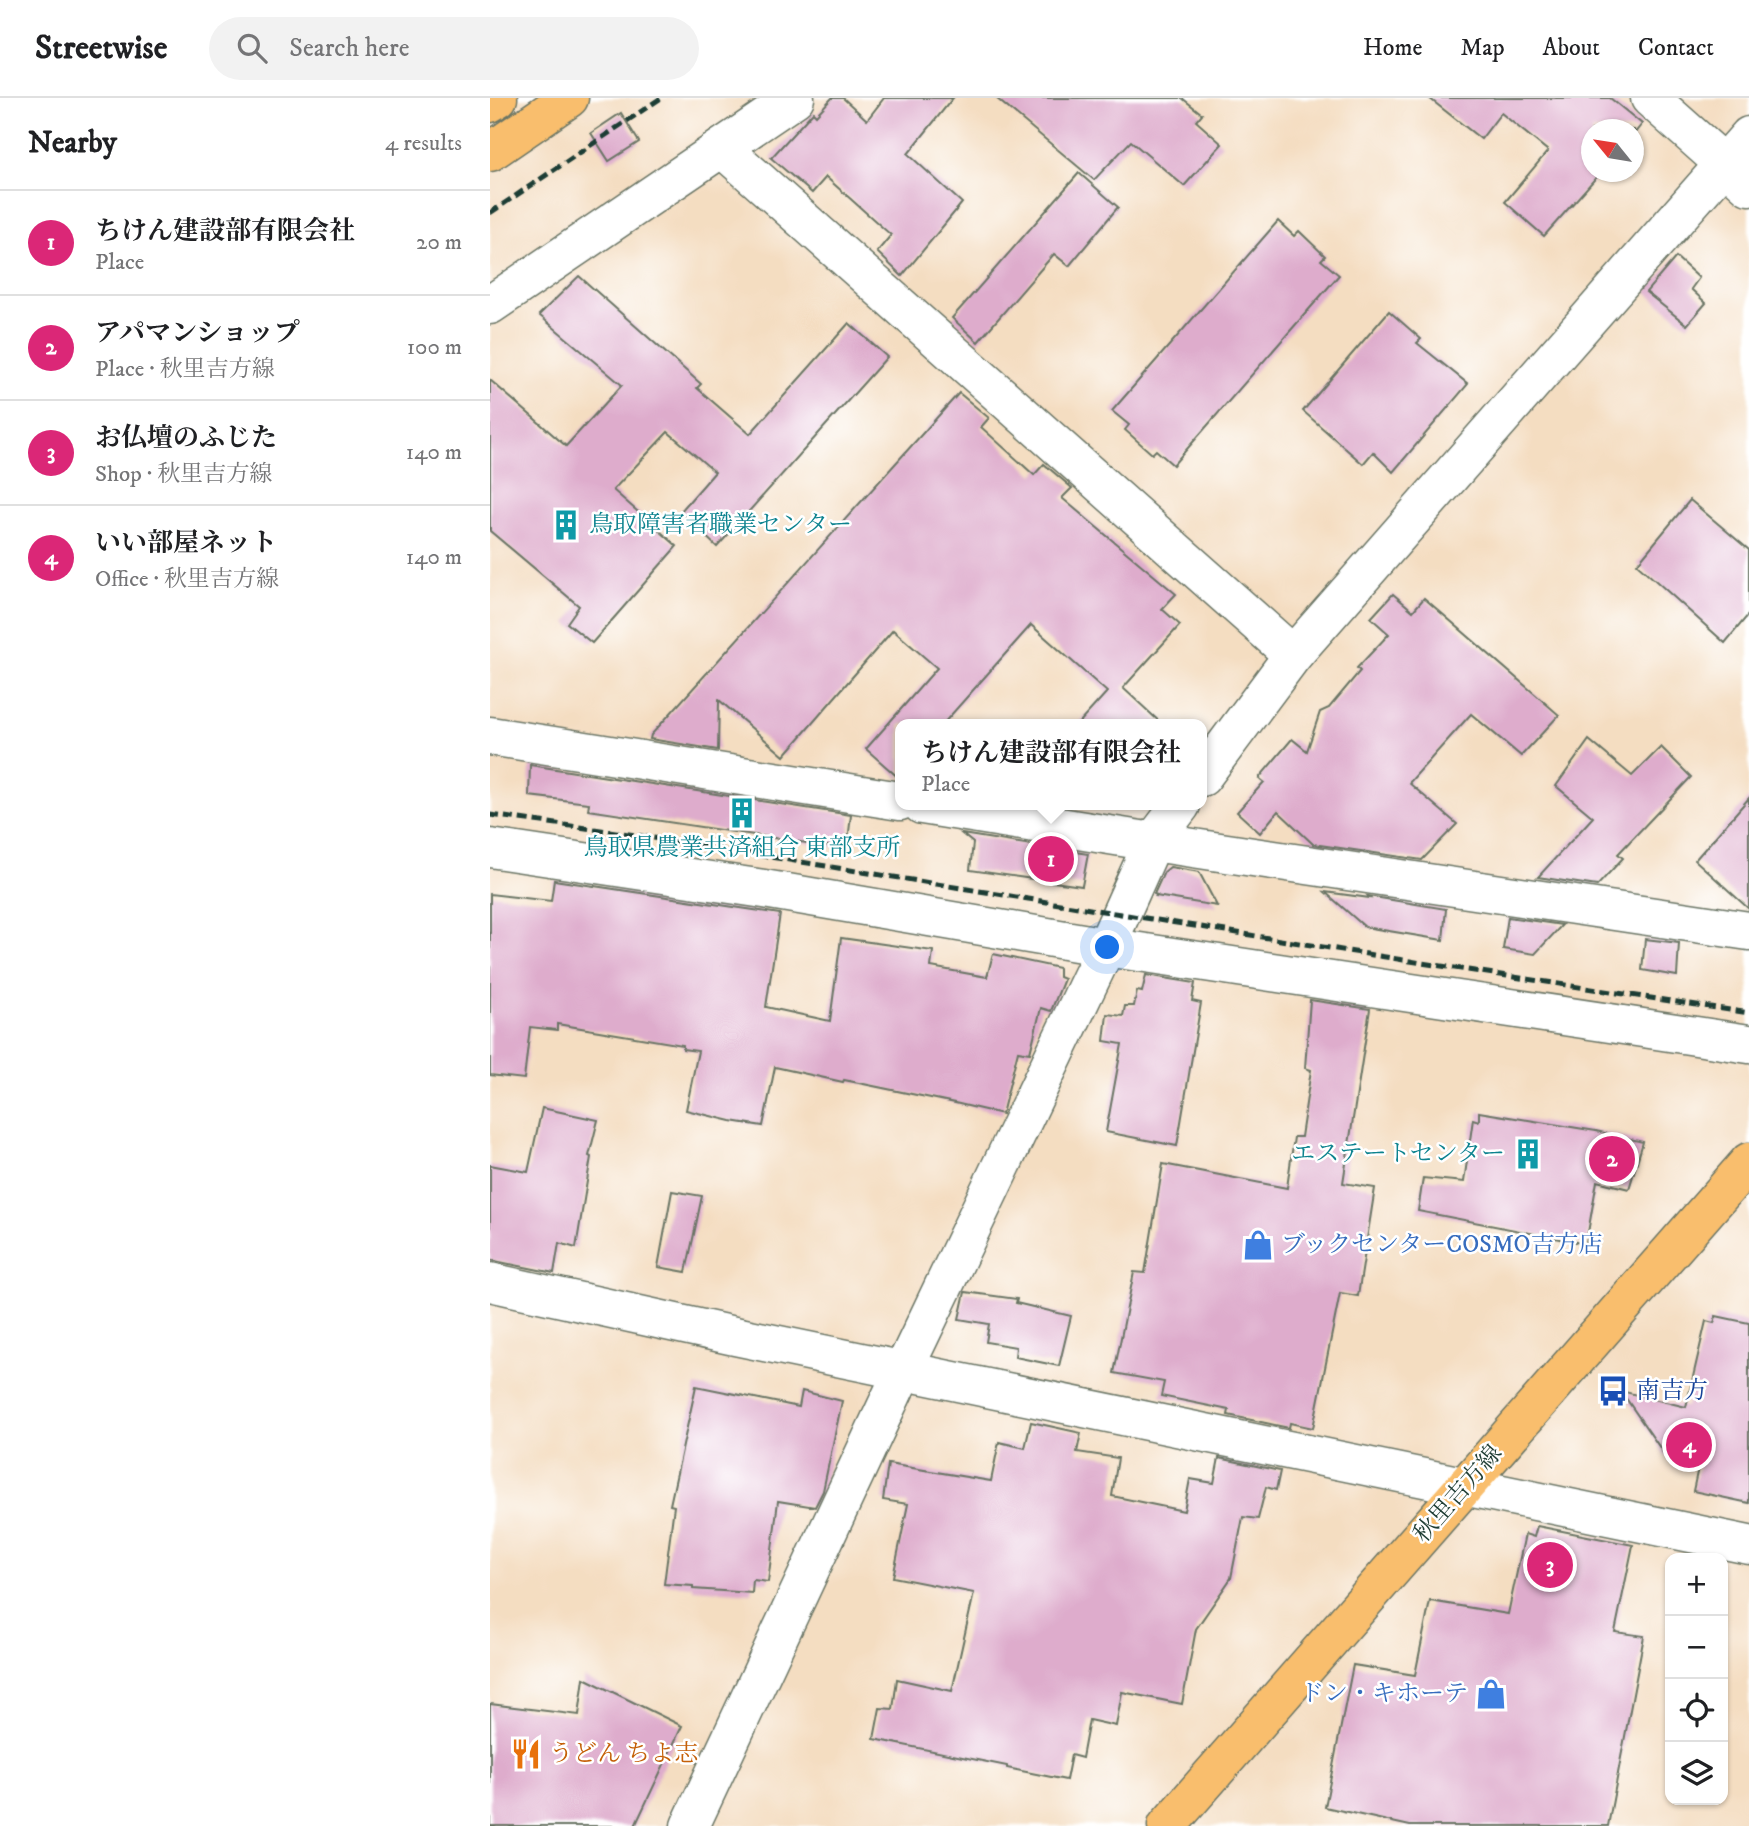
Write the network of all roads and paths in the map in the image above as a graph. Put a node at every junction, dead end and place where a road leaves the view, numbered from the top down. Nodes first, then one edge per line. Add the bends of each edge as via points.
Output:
1 (498, 98) edge
2 (569, 98) edge
3 (795, 98) edge
4 (1650, 98) edge
5 (490, 103) edge
6 (1749, 135) edge
7 (722, 148) junction
8 (490, 152) edge
9 (1736, 175) edge
10 (490, 305) edge
11 (1293, 655) junction
12 (490, 736) edge
13 (1207, 770) edge
14 (895, 800) edge
15 (953, 810) edge
16 (1177, 810) edge
17 (1153, 842) junction
18 (490, 848) edge
19 (1749, 931) edge
20 (1106, 947) junction
21 (1749, 1044) edge
22 (1749, 1162) edge
23 (490, 1282) edge
24 (904, 1370) junction
25 (1465, 1486) junction
26 (1749, 1545) edge
27 (690, 1826) edge
28 (1167, 1826) edge

1 - 5 main road
2 - 8 main road
3 - 7 street
4 - 9 street
6 - 9 street
7 - 10 street
7 - 11 street
9 - 11 street
11 - 13 street
12 - 14 street
15 - 17 street
16 - 17 street
17 - 19 street
17 - 20 street
18 - 20 street via 764,888
20 - 21 street
20 - 24 street
22 - 25 main road, 秋里吉方線
23 - 24 street
24 - 25 street
24 - 27 street
25 - 26 street
25 - 28 main road, 秋里吉方線

